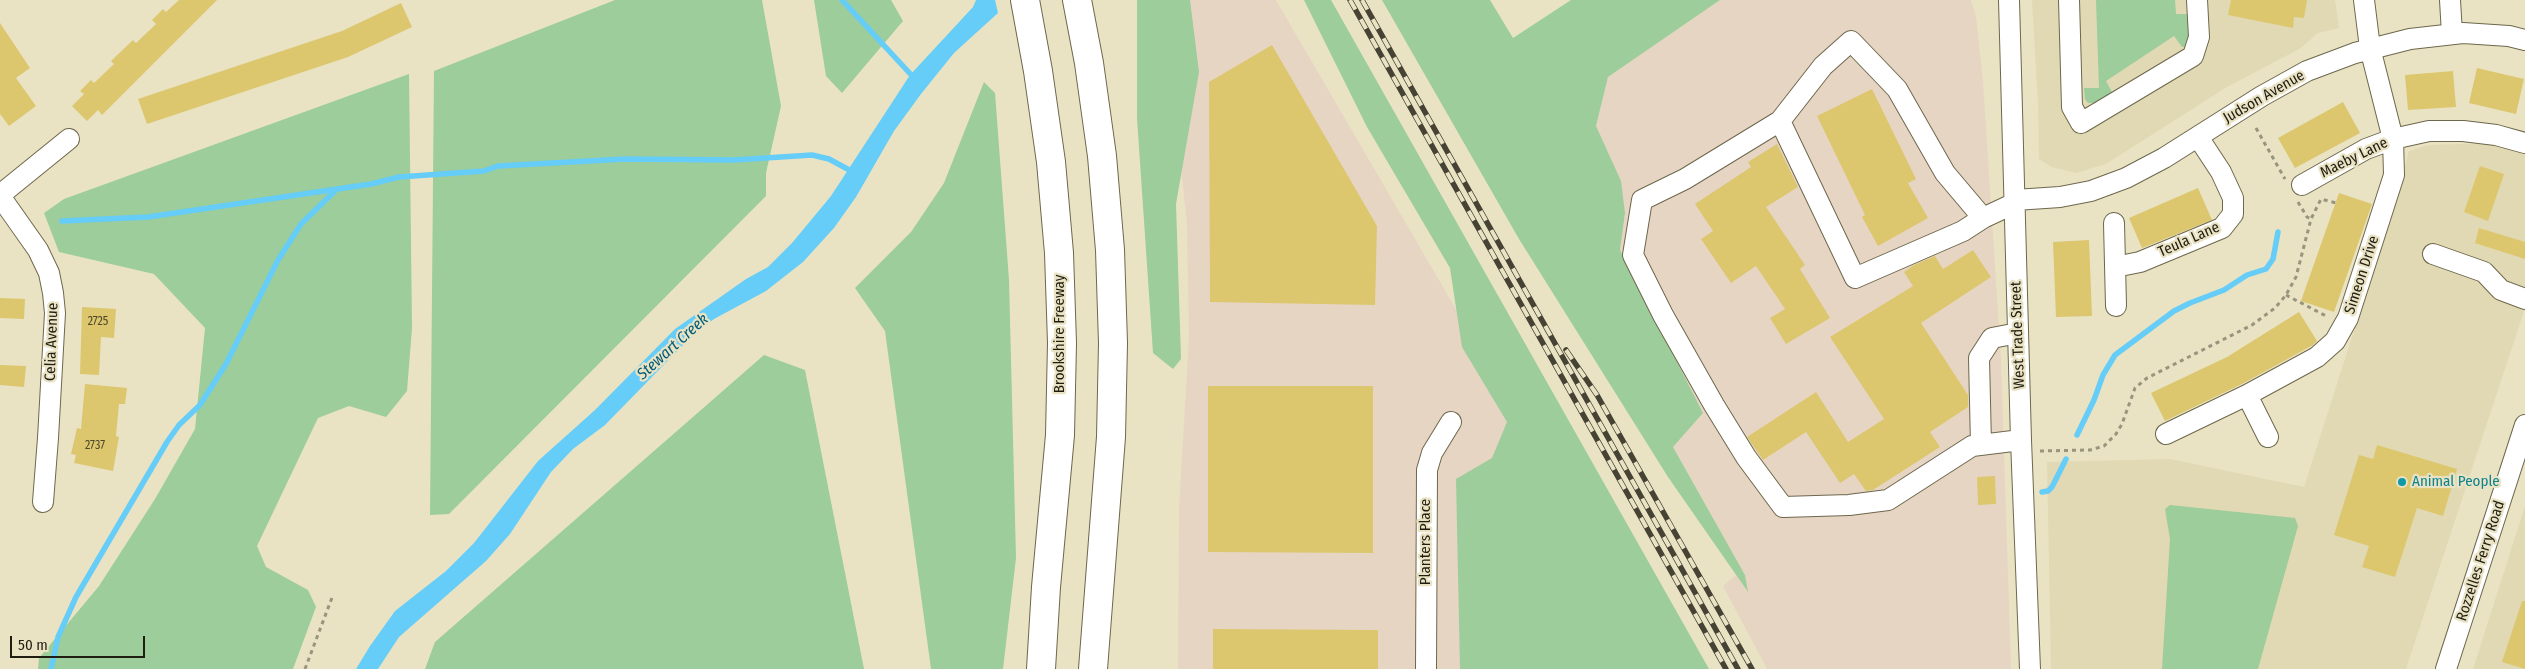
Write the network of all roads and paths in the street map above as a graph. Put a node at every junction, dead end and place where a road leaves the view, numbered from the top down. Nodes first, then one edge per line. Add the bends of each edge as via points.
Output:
1 (1025, 0) edge
2 (1077, 0) edge
3 (2009, 0) edge
4 (2069, 0) edge
5 (2197, 0) edge
6 (2364, 0) edge
7 (2450, 0) edge
8 (2452, 34) junction
9 (2525, 40) edge
10 (2370, 48) junction
11 (1780, 121) junction
12 (2256, 128) dead end
13 (2198, 137) junction
14 (68, 139) dead end
15 (2392, 139) junction
16 (2525, 144) edge
17 (2296, 190) junction
18 (0, 195) edge
19 (2015, 202) junction
20 (2336, 204) dead end
21 (1983, 218) junction
22 (2311, 219) junction
23 (2114, 223) dead end
24 (2433, 254) dead end
25 (2115, 267) junction
26 (2286, 296) junction
27 (2525, 299) edge
28 (2116, 306) dead end
29 (2344, 324) junction
30 (2018, 333) junction
31 (2247, 395) junction
32 (1451, 422) dead end
33 (2525, 425) edge
34 (2166, 434) dead end
35 (2268, 437) dead end
36 (1981, 445) junction
37 (2021, 445) junction
38 (42, 502) dead end
39 (333, 595) dead end
40 (305, 669) edge
41 (1041, 669) edge
42 (1092, 669) edge
43 (1426, 669) edge
44 (2030, 669) edge
45 (2446, 669) edge

1 - 41 highway, Brookshire Freeway via 1051,162 1059,252 1062,343 1060,435
2 - 42 highway via 1102,156 1113,343 1111,437
3 - 19 street, West Trade Street
4 - 5 street via 2072,107 2081,123 2193,56 2200,36
6 - 10 street, Simeon Drive
7 - 8 street
8 - 9 street, Judson Avenue via 2488,34
8 - 10 street, Judson Avenue
10 - 13 street, Judson Avenue via 2307,72
10 - 15 street, Simeon Drive
11 - 21 street via 1855,278 1962,231
11 - 21 street via 1823,66 1850,41 1897,89 1946,173
11 - 36 street via 1642,200 1633,255 1746,457 1783,507 1849,505 1888,500 1972,446
12 - 17 path
13 - 19 street, Judson Avenue via 2126,178 2091,191
13 - 25 street, Teula Lane via 2221,172 2233,198 2233,214 2222,228 2140,262
14 - 18 street
15 - 16 street, Maeby Lane via 2429,131 2463,131 2496,135
15 - 17 street, Maeby Lane via 2366,149
15 - 29 street, Simeon Drive via 2394,175
17 - 22 path via 2307,217
18 - 38 street, Celia Avenue via 38,250 54,293 51,395
19 - 21 street
19 - 30 street, West Trade Street
20 - 22 path via 2321,199
22 - 26 path via 2296,277
23 - 25 street
24 - 27 street via 2484,272 2501,290
25 - 28 street
26 - 29 path
26 - 37 path via 2252,325 2147,378 2135,388 2122,424 2104,446 2090,450
29 - 31 street, Simeon Drive via 2335,341 2317,357
30 - 36 street via 1992,338 1979,358
30 - 37 street, West Trade Street
31 - 34 street, Simeon Drive
31 - 35 street
32 - 43 street, Planters Place via 1432,453 1426,470
33 - 45 street, Rozzelles Ferry Road
36 - 37 street
37 - 44 street, West Trade Street
39 - 40 path

